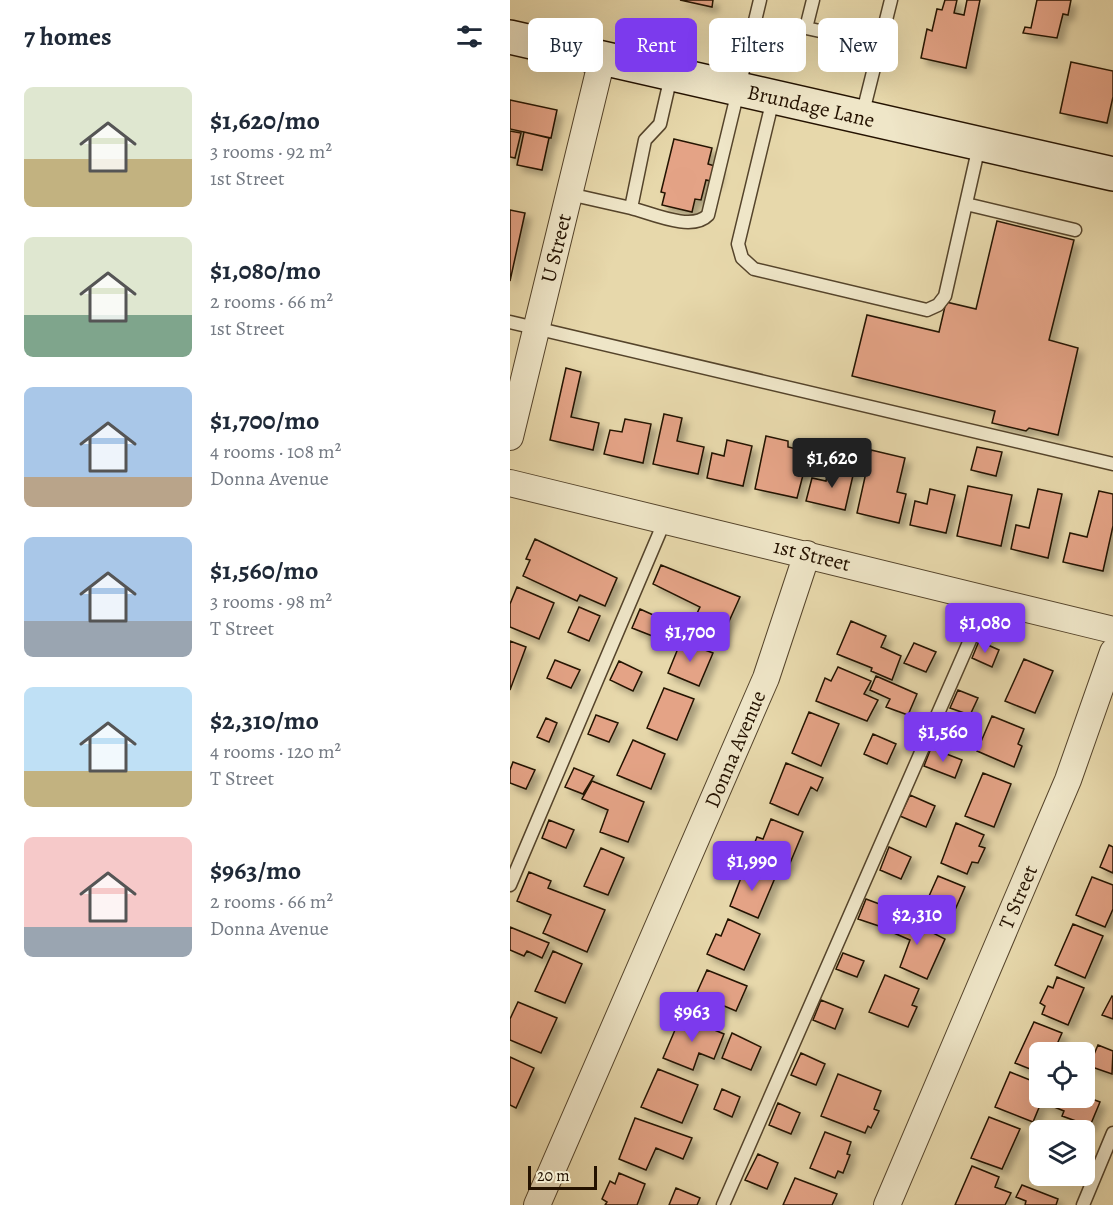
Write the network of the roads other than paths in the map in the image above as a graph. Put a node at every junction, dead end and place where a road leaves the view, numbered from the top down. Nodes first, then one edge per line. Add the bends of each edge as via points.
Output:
1 (760, 0) edge
2 (813, 0) edge
3 (891, 0) edge
4 (886, 18) edge
5 (818, 31) edge
6 (510, 37) edge
7 (528, 41) edge
8 (603, 59) edge
9 (599, 72) edge
10 (873, 72) edge
11 (671, 75) junction
12 (739, 90) junction
13 (773, 98) junction
14 (862, 117) junction
15 (980, 144) junction
16 (725, 146) junction
17 (714, 165) dead end
18 (1113, 174) edge
19 (710, 181) dead end
20 (569, 194) junction
21 (713, 196) junction
22 (966, 204) junction
23 (631, 208) junction
24 (1075, 230) dead end
25 (510, 322) edge
26 (537, 328) junction
27 (510, 437) edge
28 (1113, 464) edge
29 (510, 483) edge
30 (665, 520) junction
31 (807, 554) junction
32 (988, 598) junction
33 (1113, 630) edge
34 (1113, 652) edge
35 (510, 885) edge
36 (1113, 1133) edge
37 (537, 1205) edge
38 (723, 1205) edge
39 (887, 1205) edge
40 (1083, 1205) edge

1 - 12 lane
2 - 5 lane via 806,28
3 - 4 lane
6 - 7 main road, Brundage Lane
8 - 11 main road, Brundage Lane
9 - 20 street, U Street
10 - 14 lane
11 - 12 main road, Brundage Lane
11 - 23 lane via 660,124 645,140
12 - 13 main road, Brundage Lane
12 - 16 lane
13 - 14 main road, Brundage Lane
13 - 22 lane via 738,244 742,258 754,269 927,310 945,296
14 - 15 main road, Brundage Lane
15 - 18 main road, Brundage Lane
15 - 22 lane
16 - 17 lane via 718,152
16 - 21 lane
19 - 21 lane via 708,190
20 - 23 lane
20 - 26 street, U Street
21 - 23 lane via 708,215 689,222
22 - 24 lane
25 - 26 lane
26 - 27 street, U Street
26 - 28 lane
29 - 30 street, 1st Street
30 - 31 street, 1st Street
30 - 35 lane
31 - 32 street, 1st Street
31 - 37 street, Donna Avenue via 766,678
32 - 33 street, 1st Street
32 - 38 lane
34 - 39 street, T Street via 1068,780
36 - 40 lane

